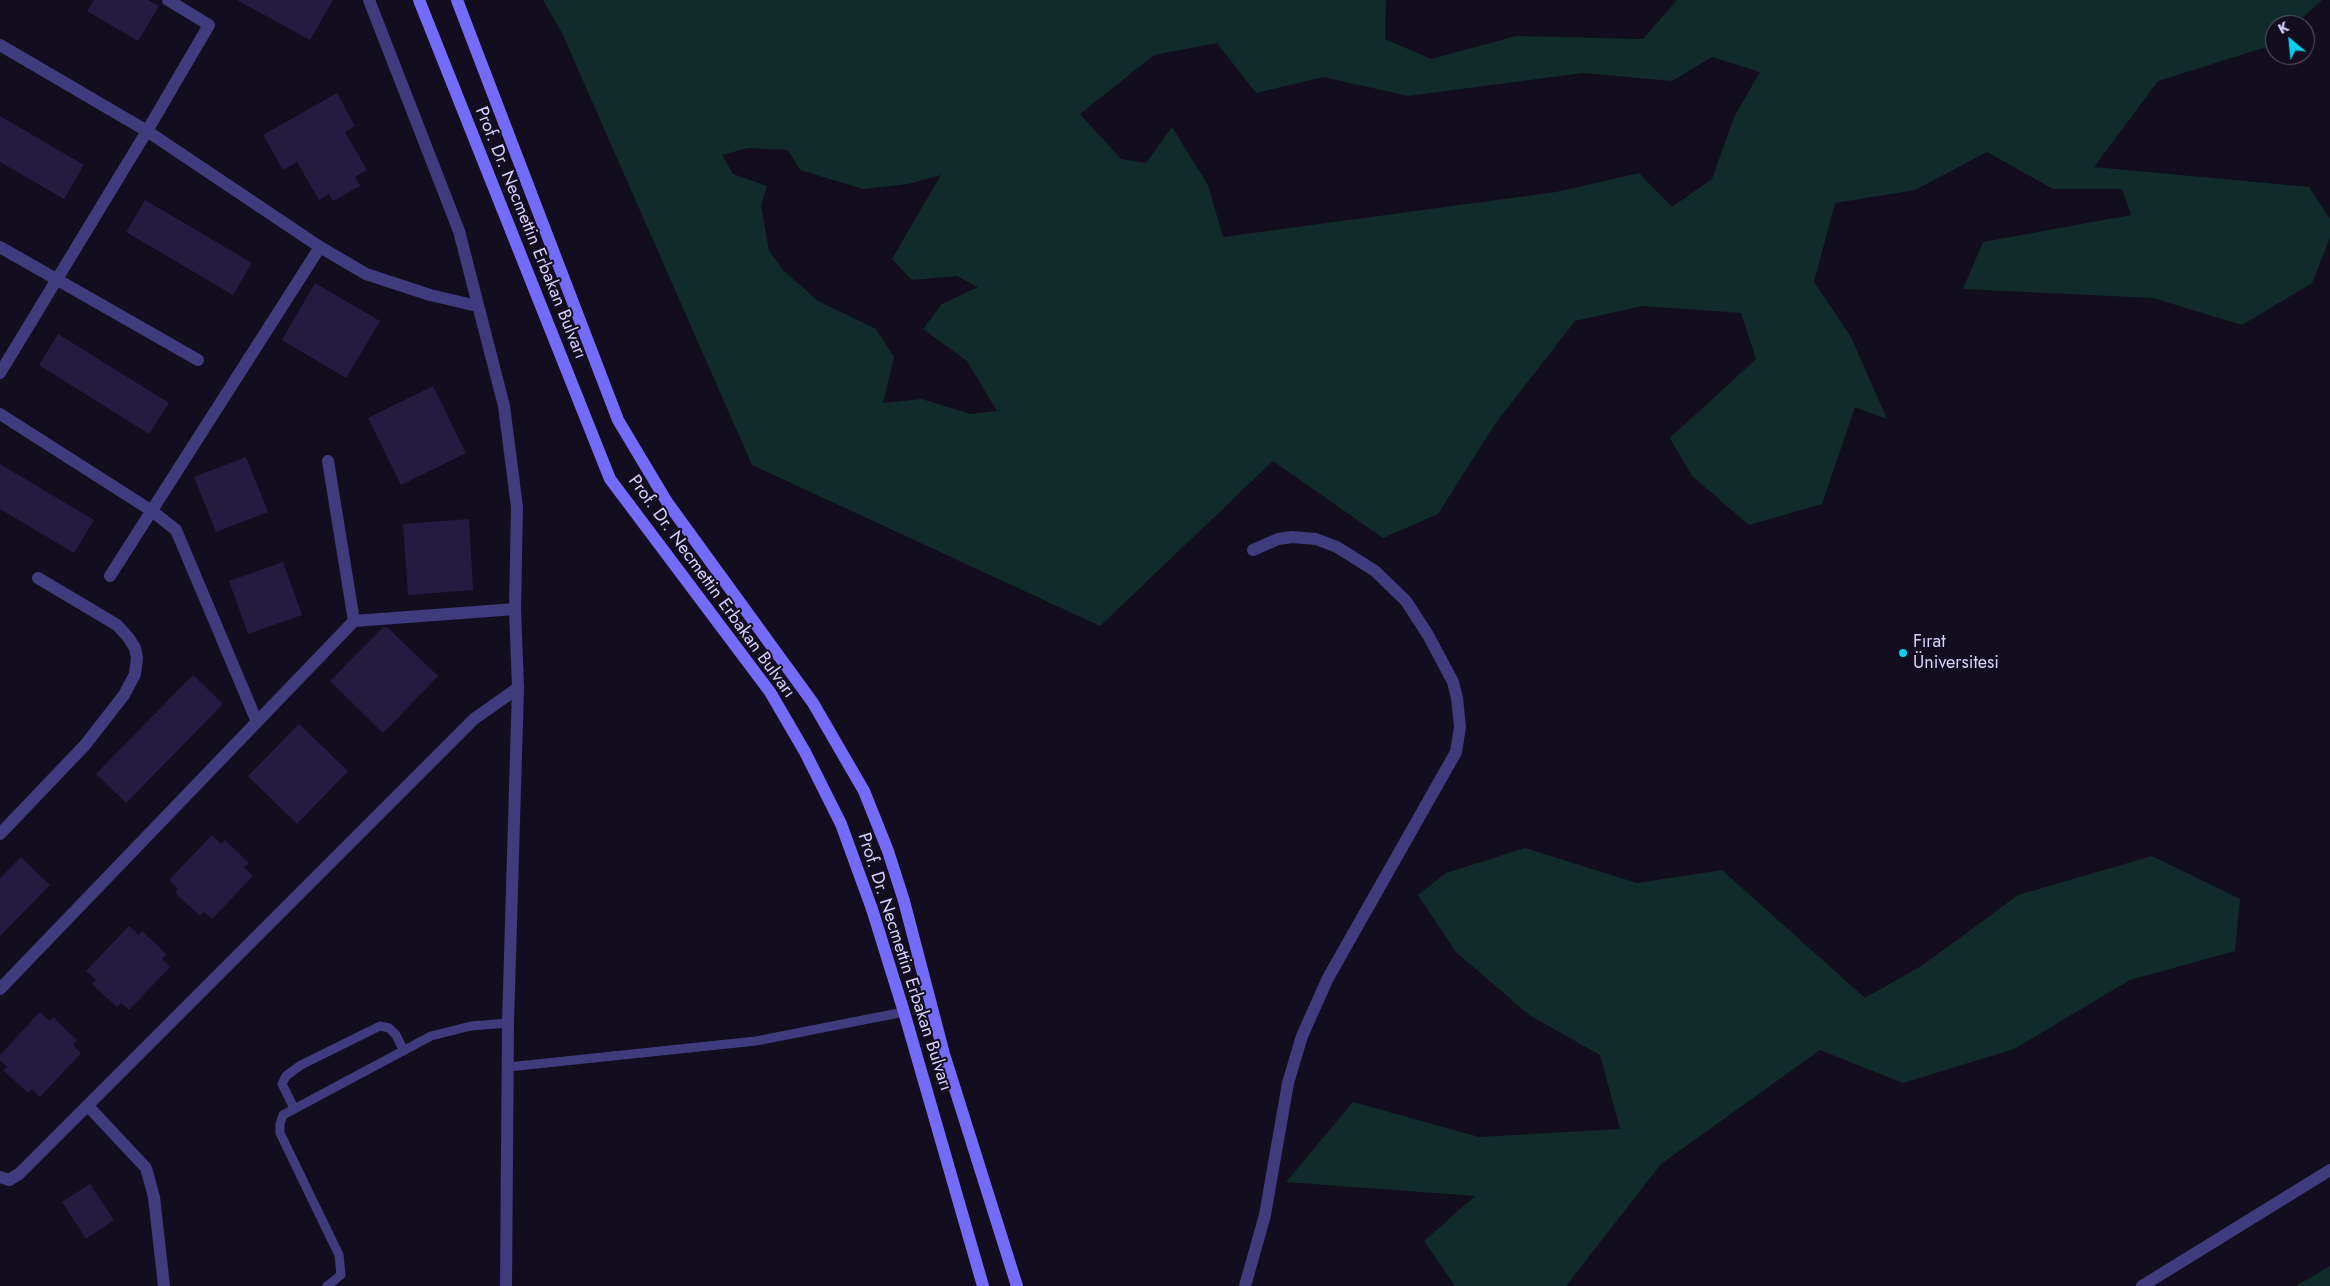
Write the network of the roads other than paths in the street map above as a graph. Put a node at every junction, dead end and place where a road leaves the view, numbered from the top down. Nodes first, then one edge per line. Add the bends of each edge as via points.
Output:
1 (168, 0) edge
2 (369, 0) edge
3 (419, 0) edge
4 (457, 0) edge
5 (0, 45) edge
6 (147, 131) junction
7 (0, 247) edge
8 (320, 247) junction
9 (57, 280) junction
10 (477, 306) junction
11 (198, 360) dead end
12 (0, 373) edge
13 (0, 414) edge
14 (328, 461) dead end
15 (152, 511) junction
16 (1253, 550) dead end
17 (110, 576) dead end
18 (38, 578) dead end
19 (515, 610) junction
20 (354, 620) junction
21 (518, 688) junction
22 (257, 722) junction
23 (0, 834) edge
24 (0, 989) edge
25 (904, 1012) junction
26 (508, 1023) junction
27 (404, 1051) junction
28 (508, 1067) junction
29 (88, 1106) junction
30 (294, 1108) junction
31 (2330, 1170) edge
32 (0, 1177) edge
33 (164, 1286) edge
34 (327, 1286) edge
35 (506, 1286) edge
36 (983, 1286) edge
37 (1017, 1286) edge
38 (1246, 1286) edge
39 (2142, 1286) edge

1 - 6 street via 209,25
2 - 10 street via 459,231
3 - 25 main road, Prof. Dr. Necmettin Erbakan Bulvarı via 610,479 770,692 805,752 842,824
4 - 37 main road, Prof. Dr. Necmettin Erbakan Bulvarı via 618,420 667,502 813,703 864,791 904,901 944,1054
5 - 6 street
6 - 8 street
6 - 9 street
7 - 9 street
8 - 10 street via 366,274
8 - 15 street
9 - 11 street
9 - 12 street
10 - 19 street via 504,406 517,507
13 - 15 street
14 - 20 street
15 - 17 street
15 - 22 street via 176,530
16 - 38 street via 1278,539 1316,539 1375,571 1406,601 1428,635 1453,682 1460,727 1456,752 1328,978 1302,1036 1288,1083 1267,1206
18 - 23 street via 116,625 135,648 135,674 124,696 84,745
19 - 20 street
19 - 21 street
20 - 22 street
21 - 26 street
21 - 29 street via 474,719
22 - 24 street
25 - 28 lane via 756,1041
25 - 36 main road, Prof. Dr. Necmettin Erbakan Bulvarı
26 - 27 lane via 446,1031
26 - 28 street
27 - 30 lane
27 - 30 lane via 390,1028 380,1026 302,1065 286,1076 282,1084
28 - 35 street
29 - 32 street via 19,1174 9,1180
29 - 33 street via 146,1168 154,1197
30 - 34 lane via 283,1115 280,1133 342,1266 341,1275
31 - 39 street

